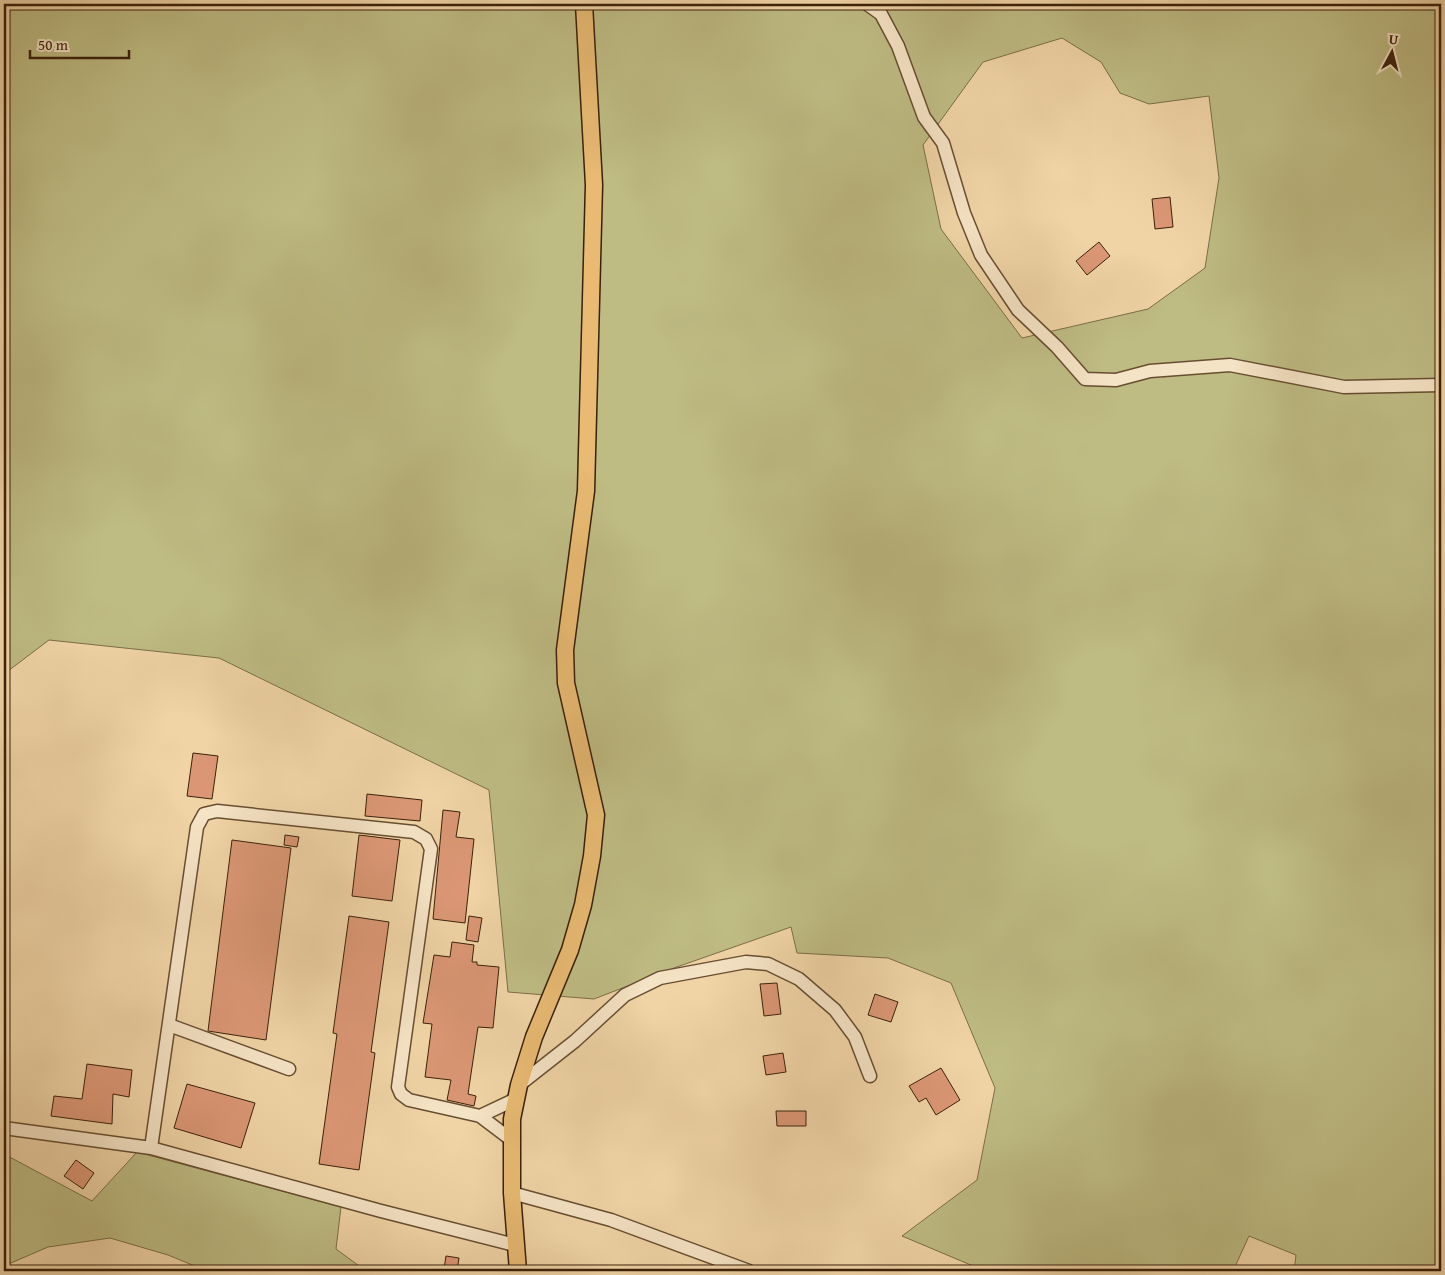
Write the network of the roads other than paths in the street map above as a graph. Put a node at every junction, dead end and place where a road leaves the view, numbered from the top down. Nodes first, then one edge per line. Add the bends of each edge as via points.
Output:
1 (584, 4) edge
2 (867, 4) edge
3 (1441, 385) edge
4 (170, 1025) junction
5 (289, 1069) dead end
6 (870, 1076) dead end
7 (518, 1092) junction
8 (480, 1116) junction
9 (4, 1128) edge
10 (513, 1141) junction
11 (151, 1148) junction
12 (512, 1193) junction
13 (514, 1245) junction
14 (518, 1271) edge
15 (746, 1271) edge

1 - 7 main road via 594,185 586,491 564,650 566,683 596,815 585,895 570,950 534,1037
2 - 3 lane via 881,14 898,46 924,117 943,143 964,213 981,255 1018,310 1085,379 1116,380 1150,371 1230,365 1344,387
4 - 5 lane
4 - 8 lane via 198,827 204,814 217,811 414,832 426,839 431,850 398,1087 409,1100
4 - 11 lane
6 - 7 lane via 854,1037 835,1010 799,979 768,964 746,962 660,978 625,995
7 - 8 lane
7 - 10 main road via 512,1119
8 - 10 lane
9 - 11 lane
10 - 12 main road
11 - 13 lane
12 - 13 main road
12 - 15 lane via 611,1220
13 - 14 main road

